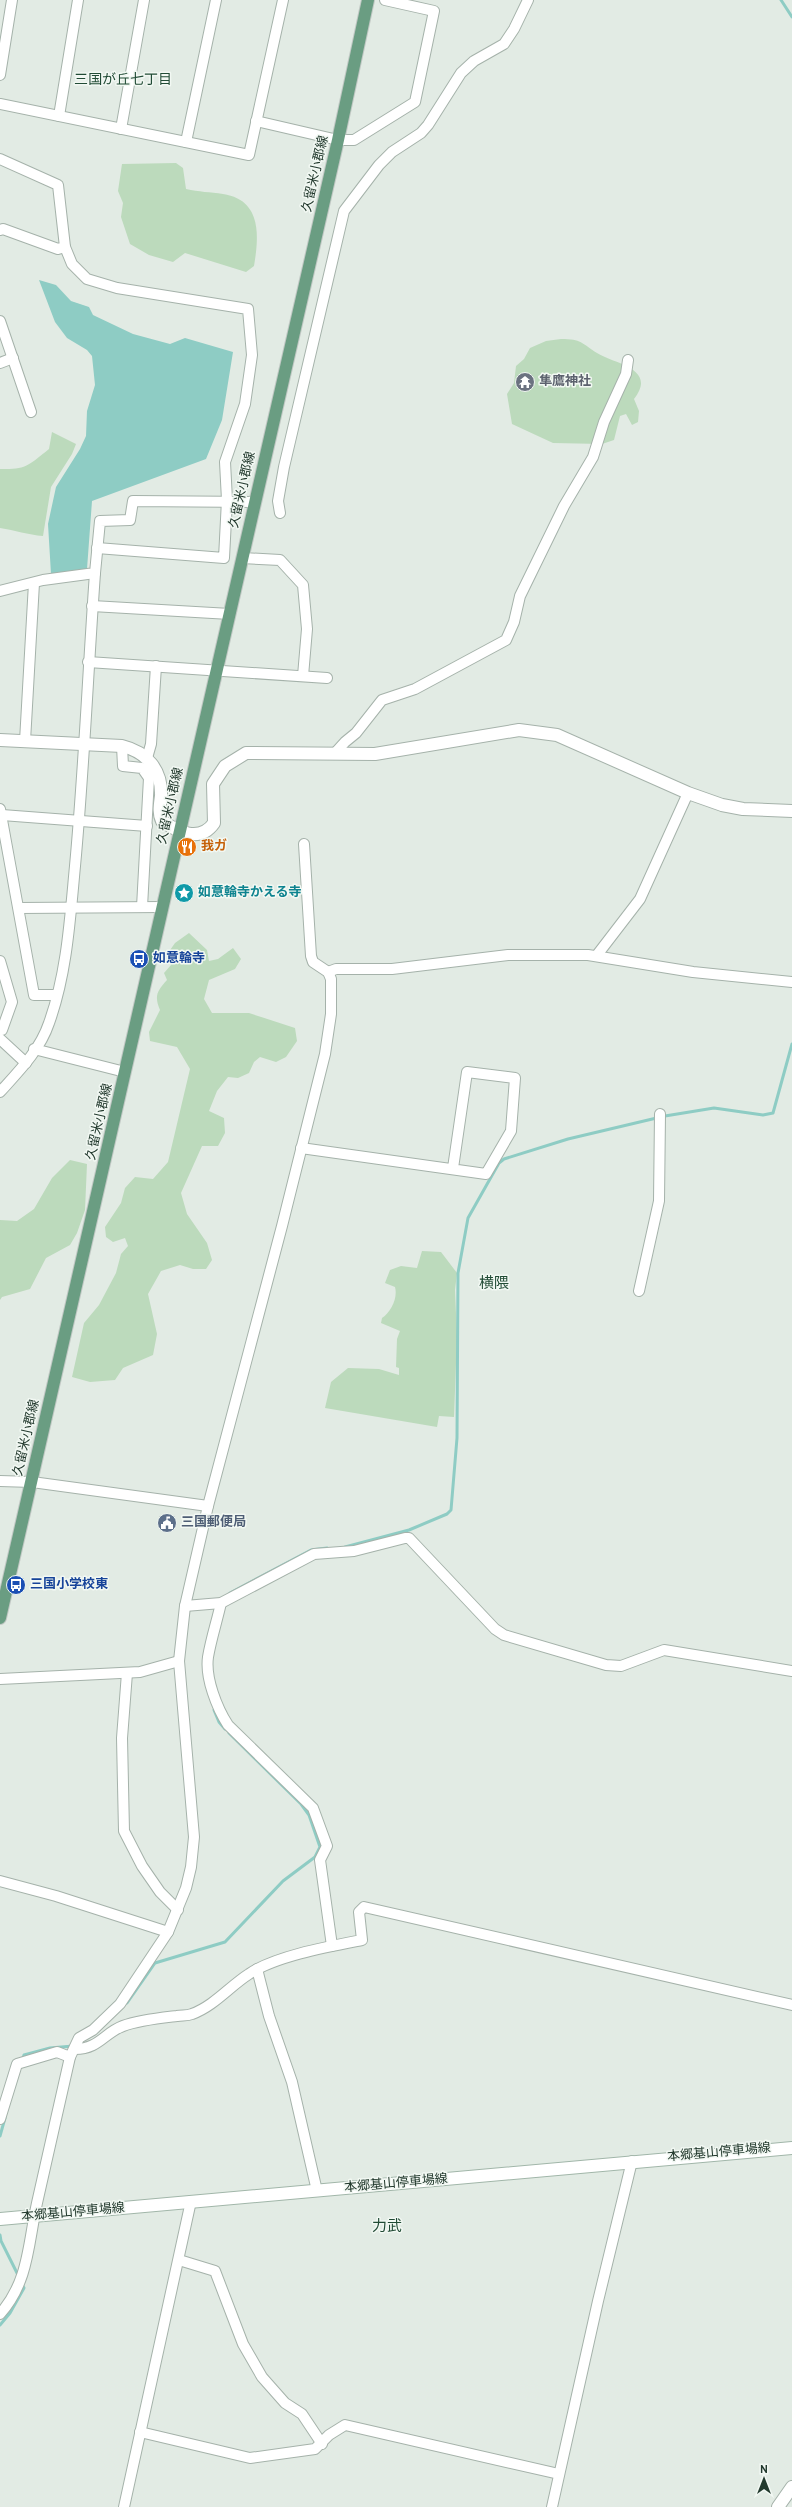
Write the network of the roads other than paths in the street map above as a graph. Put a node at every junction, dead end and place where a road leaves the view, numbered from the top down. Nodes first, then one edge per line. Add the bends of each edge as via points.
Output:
1 (12, 0) edge
2 (78, 0) edge
3 (144, 0) edge
4 (216, 0) edge
5 (283, 0) edge
6 (368, 0) edge
7 (385, 0) edge
8 (528, 0) edge
9 (0, 71) edge
10 (0, 104) edge
11 (59, 116) junction
12 (256, 121) junction
13 (121, 129) junction
14 (338, 140) junction
15 (186, 142) junction
16 (0, 159) edge
17 (1, 229) edge
18 (65, 247) junction
19 (0, 321) edge
20 (13, 358) junction
21 (628, 360) dead end
22 (0, 363) edge
23 (32, 412) dead end
24 (227, 500) junction
25 (254, 502) junction
26 (280, 513) dead end
27 (97, 548) junction
28 (242, 558) junction
29 (95, 573) junction
30 (34, 584) junction
31 (0, 592) edge
32 (92, 606) junction
33 (230, 614) junction
34 (88, 662) junction
35 (156, 666) junction
36 (217, 670) junction
37 (303, 676) junction
38 (327, 678) dead end
39 (0, 740) edge
40 (25, 741) junction
41 (84, 744) junction
42 (122, 746) junction
43 (335, 753) junction
44 (147, 758) junction
45 (688, 793) junction
46 (792, 811) edge
47 (1, 812) edge
48 (80, 819) junction
49 (147, 826) junction
50 (180, 831) junction
51 (304, 844) dead end
52 (162, 906) junction
53 (142, 907) junction
54 (19, 908) junction
55 (71, 909) junction
56 (597, 955) junction
57 (0, 961) edge
58 (328, 972) junction
59 (792, 982) edge
60 (56, 995) junction
61 (1, 1033) edge
62 (34, 1049) junction
63 (26, 1063) junction
64 (126, 1072) junction
65 (0, 1092) edge
66 (660, 1114) dead end
67 (301, 1148) junction
68 (453, 1168) junction
69 (639, 1291) dead end
70 (0, 1480) edge
71 (32, 1482) junction
72 (208, 1506) junction
73 (221, 1603) junction
74 (185, 1606) junction
75 (0, 1618) edge
76 (179, 1661) junction
77 (792, 1671) edge
78 (127, 1673) junction
79 (0, 1679) edge
80 (0, 1881) edge
81 (178, 1910) junction
82 (168, 1932) junction
83 (332, 1946) junction
84 (256, 1970) junction
85 (792, 2005) edge
86 (72, 2053) junction
87 (0, 2119) edge
88 (792, 2148) edge
89 (632, 2161) junction
90 (317, 2191) junction
91 (191, 2201) junction
92 (34, 2217) junction
93 (0, 2219) edge
94 (179, 2260) junction
95 (0, 2314) edge
96 (140, 2432) junction
97 (322, 2444) junction
98 (559, 2474) junction
99 (792, 2487) edge
100 (124, 2507) edge
101 (552, 2507) edge
102 (778, 2507) edge

1 - 9 street
2 - 11 street
3 - 13 street
4 - 15 street
5 - 12 street
6 - 14 main road, 久留米小郡線
7 - 14 street via 434,11 415,102 354,140
8 - 26 street via 504,44 474,61 461,73 421,134 392,152 379,165 344,211 284,467 278,501
10 - 11 street
11 - 13 street
12 - 14 street
12 - 15 street via 249,155
13 - 15 street
14 - 25 main road, 久留米小郡線
16 - 18 street via 58,185
17 - 18 street via 58,249
18 - 24 street via 78,271 96,283 192,302 248,309 252,355 244,404 225,462
19 - 20 street
20 - 22 street
20 - 23 street
21 - 43 street via 626,374 604,422 594,457 564,506 520,596 514,622 506,640 415,689 382,700 356,733
24 - 25 street
24 - 27 street via 132,501 130,520 100,521
24 - 27 street via 224,558
25 - 28 main road, 久留米小郡線
27 - 29 street
28 - 33 main road, 久留米小郡線
28 - 37 street via 280,560 303,585 307,629
29 - 30 street via 43,580
29 - 32 street
30 - 31 street
30 - 40 street
32 - 33 street
32 - 34 street
33 - 36 main road, 久留米小郡線
34 - 35 street
34 - 41 street
35 - 36 street
35 - 44 street via 151,744
36 - 37 street
36 - 50 main road, 久留米小郡線
37 - 38 street
39 - 40 street
40 - 41 street
41 - 42 street
41 - 48 street
42 - 44 street via 135,750
42 - 49 street via 123,766 142,768 149,778
43 - 45 street via 375,754 487,734 519,730 540,732 582,744
43 - 50 street via 260,752 246,753 235,758 225,766 213,784 215,809 214,823 210,829 197,834
44 - 50 street via 160,780 161,818
45 - 46 street via 743,810
45 - 56 street via 640,899
47 - 48 street
47 - 54 street
48 - 49 street
48 - 55 street
49 - 53 street
50 - 52 main road, 久留米小郡線
51 - 58 street via 311,956 314,962
52 - 53 street
52 - 64 main road, 久留米小郡線
53 - 55 street
54 - 55 street
54 - 60 street via 34,995
55 - 60 street via 62,977
56 - 58 street via 508,955 392,969 336,969
56 - 59 street via 693,972
57 - 61 street via 12,1002
58 - 67 street via 331,979 331,1014 325,1054
60 - 62 street via 49,1024
61 - 63 street
62 - 63 street
62 - 64 street
63 - 65 street
64 - 71 main road, 久留米小郡線
66 - 69 street via 660,1201
67 - 68 street
67 - 72 street
68 - 68 street via 486,1174 495,1162 512,1131 515,1078 467,1072
70 - 71 street
71 - 72 street
71 - 75 main road, 久留米小郡線
72 - 74 street
73 - 74 street
73 - 77 street via 314,1554 360,1550 409,1538 495,1629 504,1635 606,1665 621,1666 664,1650
73 - 83 street via 208,1658 208,1672 222,1715 228,1725 313,1808 326,1846 320,1860
74 - 76 street
76 - 78 street
76 - 81 street via 194,1837 191,1867
78 - 79 street
78 - 81 street via 122,1738 124,1831 151,1879
80 - 82 street
81 - 82 street
82 - 86 street via 120,2004 97,2026 79,2038
83 - 84 street
83 - 85 street via 362,1940 359,1912 364,1907
84 - 86 street via 191,2015 128,2024 117,2028 96,2045
84 - 90 street via 268,2016 292,2082
86 - 87 street via 57,2052 17,2064
86 - 92 street
88 - 89 street, 本郷基山停車場線
89 - 90 street, 本郷基山停車場線
89 - 98 street
90 - 91 street, 本郷基山停車場線
91 - 92 street, 本郷基山停車場線
91 - 94 street
92 - 93 street, 本郷基山停車場線
92 - 95 street via 26,2270
94 - 96 street
94 - 97 street via 215,2271 243,2344 262,2376 285,2403 302,2414
96 - 97 street via 250,2458 315,2449
96 - 100 street
97 - 98 street via 329,2435 345,2425
98 - 101 street
99 - 102 street

